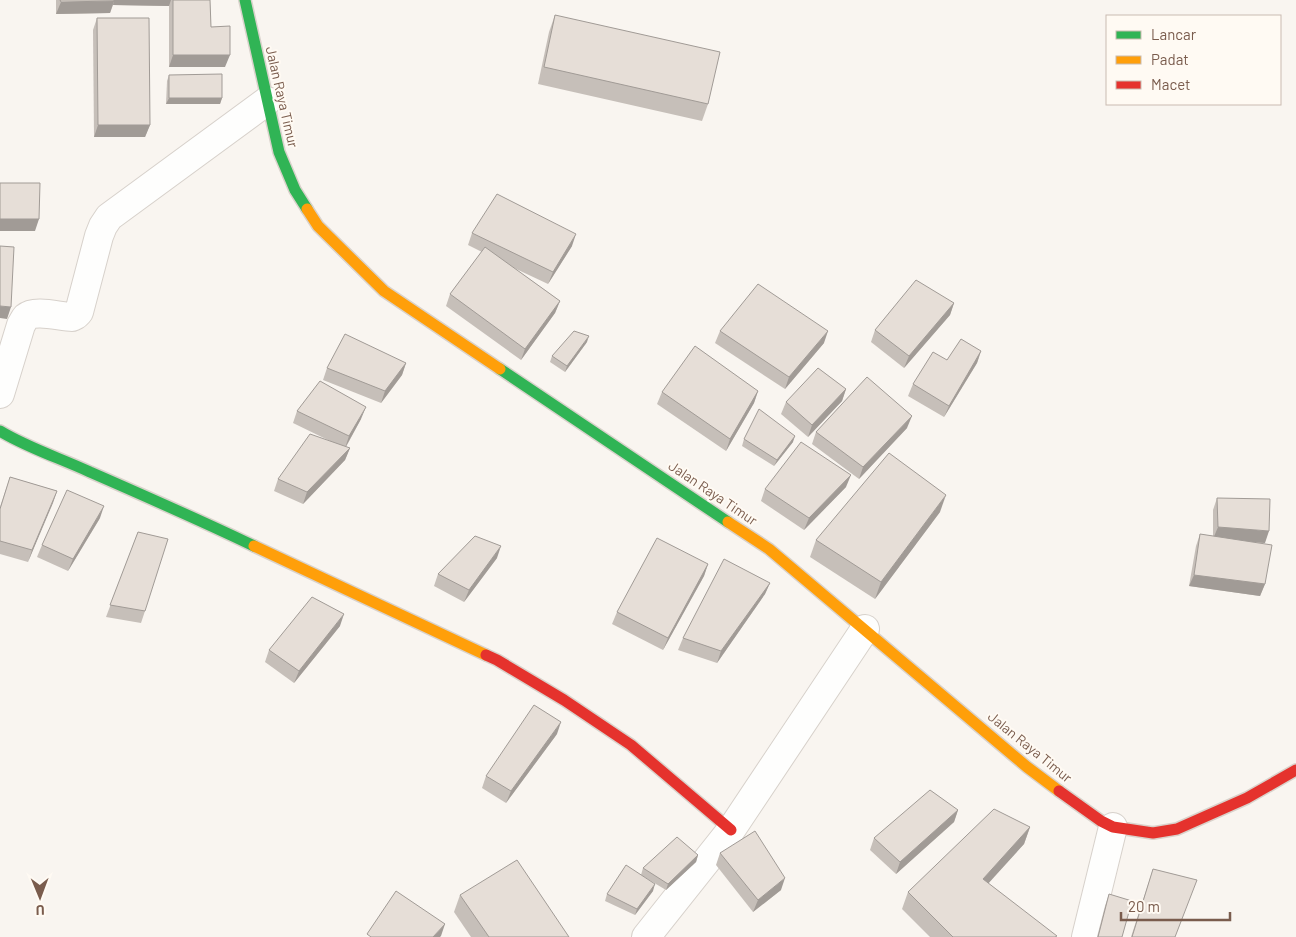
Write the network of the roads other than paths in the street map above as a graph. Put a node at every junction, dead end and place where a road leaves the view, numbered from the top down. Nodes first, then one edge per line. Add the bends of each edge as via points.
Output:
1 (245, 0) edge
2 (267, 101) junction
3 (0, 394) edge
4 (0, 430) edge
5 (865, 629) junction
6 (1296, 770) edge
7 (1113, 827) junction
8 (732, 830) junction
9 (646, 937) edge
10 (1086, 937) edge

1 - 2 main road, Jalan Raya Timur
2 - 3 street via 109,217 98,236 79,312 72,317 32,314 26,317
2 - 5 main road, Jalan Raya Timur via 278,152 295,190 318,226 384,291 769,549
4 - 8 main road via 17,441 188,514 496,660 564,700 631,746
5 - 7 main road, Jalan Raya Timur via 1027,767
5 - 8 street
6 - 7 main road, Jalan Raya Timur via 1247,798 1177,829 1153,833
7 - 10 street
8 - 9 street

